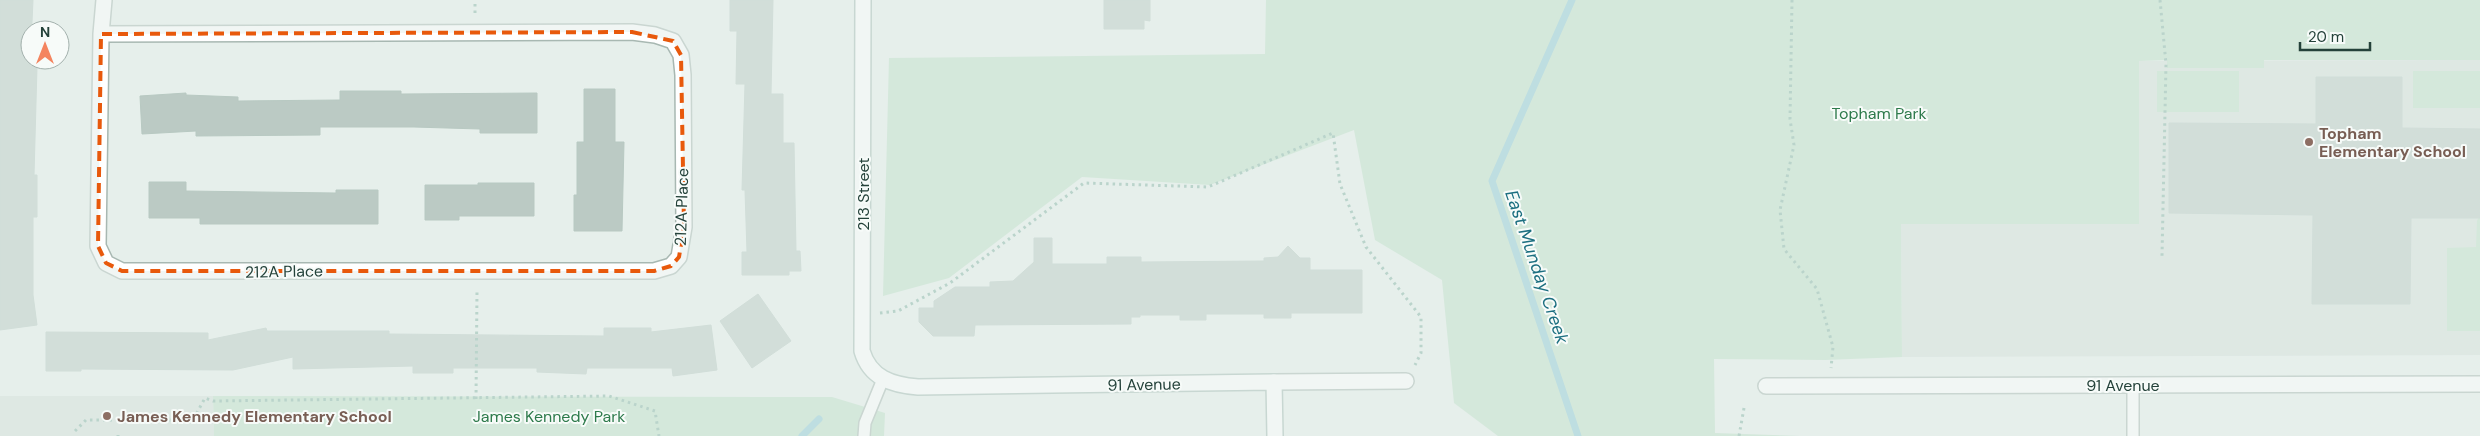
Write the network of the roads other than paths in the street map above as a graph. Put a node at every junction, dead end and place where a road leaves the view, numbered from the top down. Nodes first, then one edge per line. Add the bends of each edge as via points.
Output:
1 (104, 0) edge
2 (863, 0) edge
3 (101, 34) junction
4 (883, 379) junction
5 (1274, 382) junction
6 (1406, 382) road end
7 (2480, 384) edge
8 (2133, 385) junction
9 (1766, 386) dead end
10 (864, 436) edge
11 (1275, 436) edge
12 (2133, 436) edge

1 - 3 street, 212A Place
2 - 4 street, 213 Street via 862,351 872,371
3 - 3 street, 212A Place via 98,246 106,263 122,271 654,271 671,266 679,257 684,227 680,55 673,42 655,35 632,32
4 - 5 street, 91 Avenue via 918,387
4 - 10 lane via 865,423
5 - 6 street, 91 Avenue
5 - 11 street
7 - 8 street, 91 Avenue
8 - 9 street, 91 Avenue
8 - 12 lane

